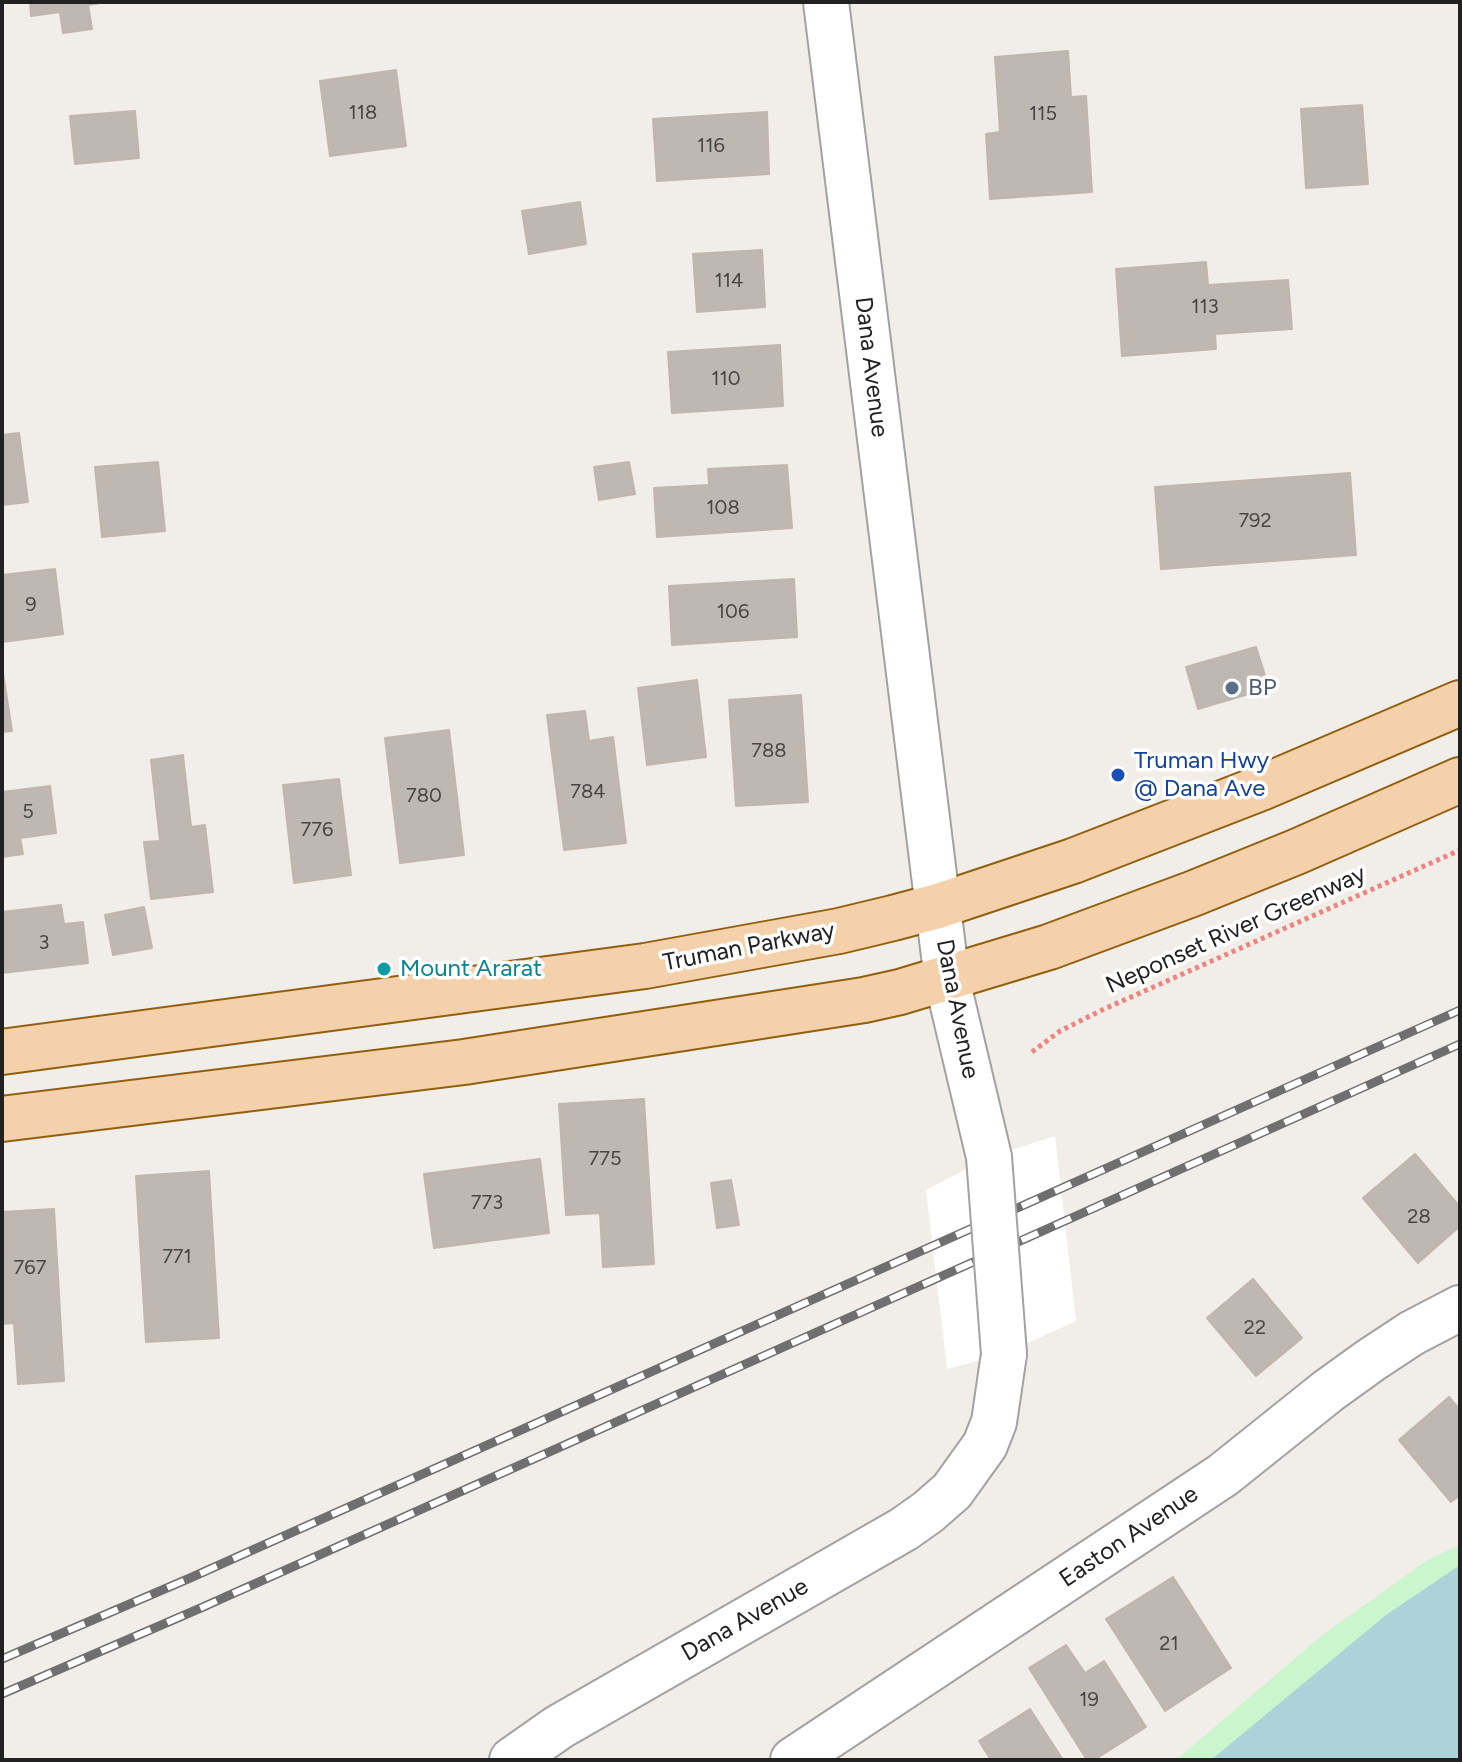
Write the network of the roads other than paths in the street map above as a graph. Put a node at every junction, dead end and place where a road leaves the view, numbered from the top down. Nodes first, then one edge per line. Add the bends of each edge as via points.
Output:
1 (826, 2) edge
2 (1460, 703) edge
3 (1460, 780) edge
4 (938, 906) junction
5 (947, 980) junction
6 (2, 1052) edge
7 (2, 1119) edge
8 (1460, 1308) edge
9 (512, 1760) edge
10 (793, 1760) edge

1 - 4 street, Dana Avenue
2 - 4 main road, Truman Parkway via 1161,828
3 - 5 main road via 1192,894
4 - 5 street, Dana Avenue
4 - 6 main road, Truman Parkway via 839,931 645,966
5 - 7 main road via 864,1000 540,1050
5 - 9 street, Dana Avenue, bridge via 989,1157 1004,1354 994,1422 985,1445 952,1491 904,1529 559,1727
8 - 10 street, Easton Avenue via 1371,1360 1223,1475

